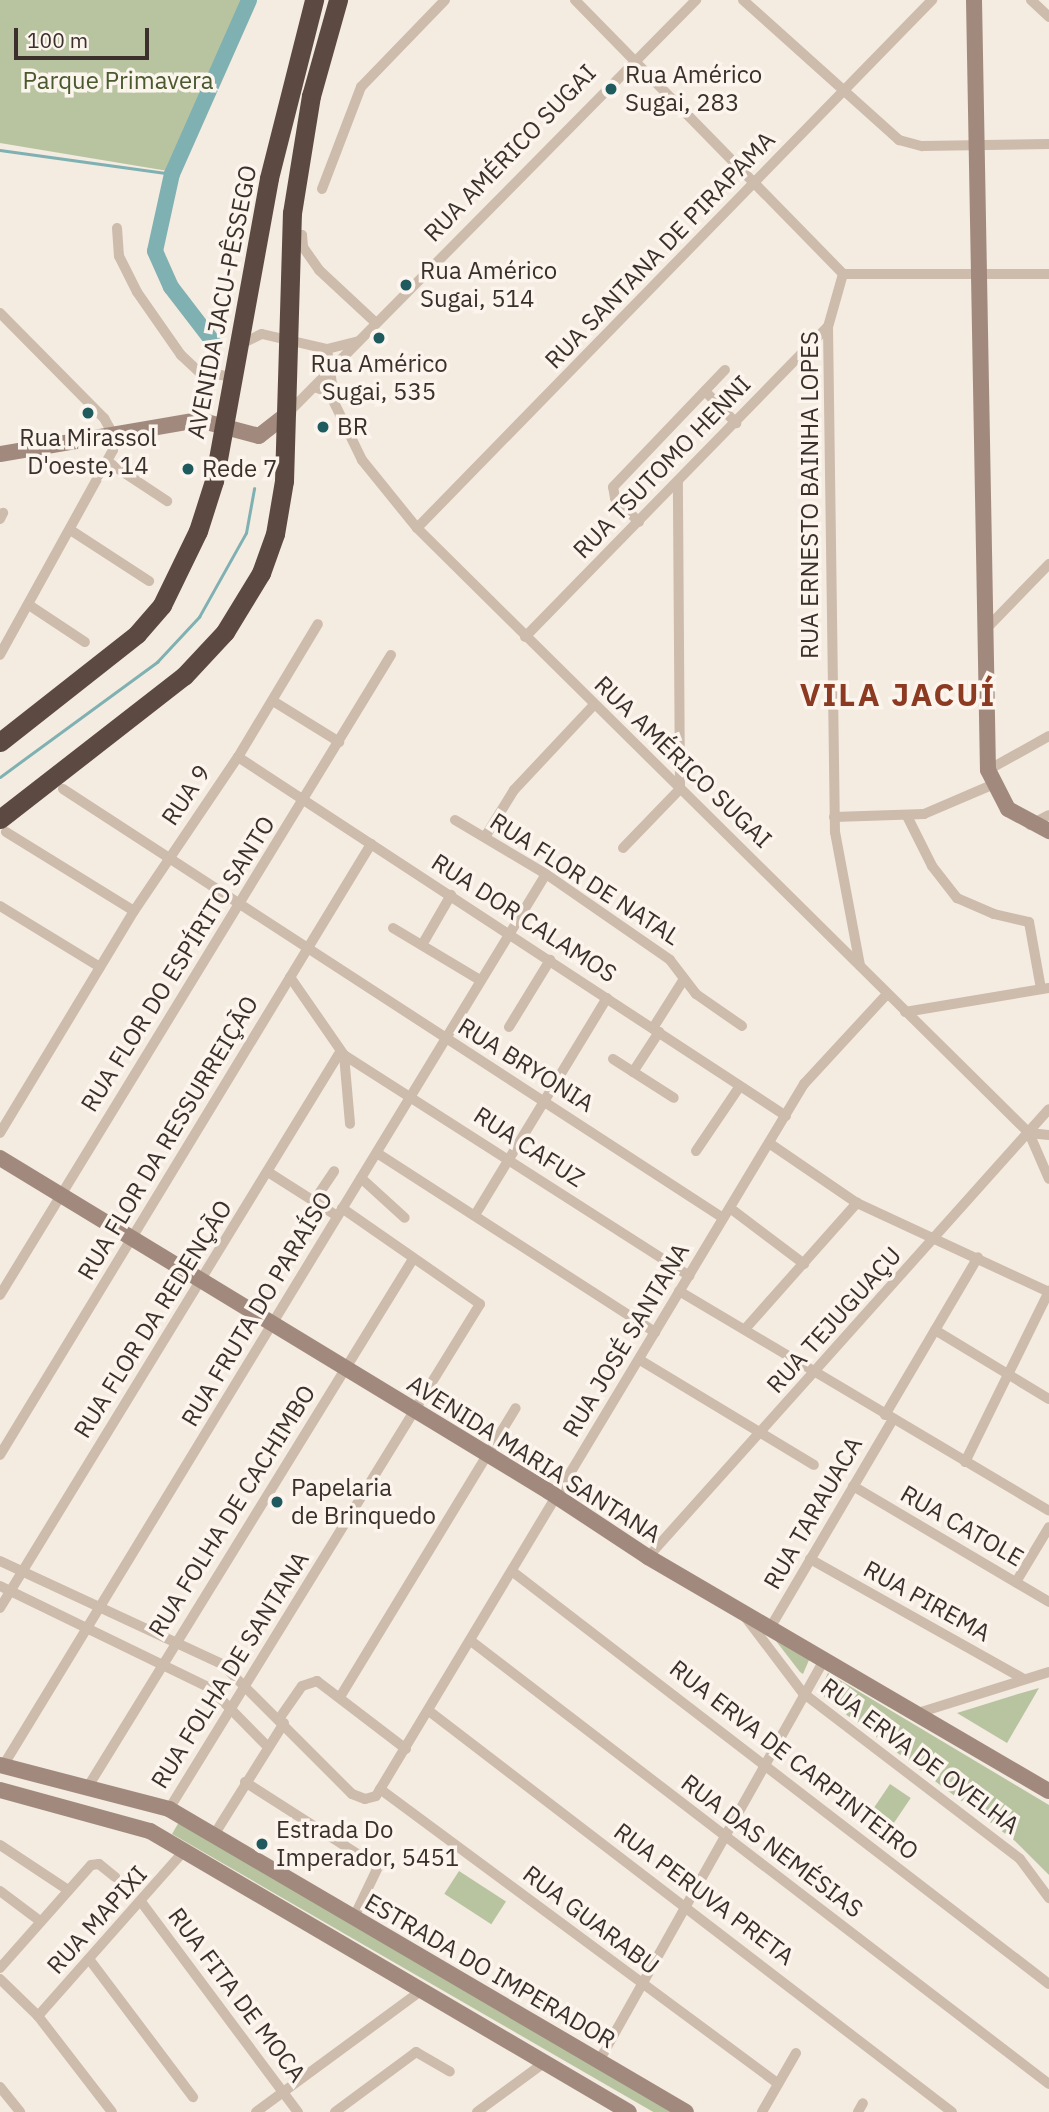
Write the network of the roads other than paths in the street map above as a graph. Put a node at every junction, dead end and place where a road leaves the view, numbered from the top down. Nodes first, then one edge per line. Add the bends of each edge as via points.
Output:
1 (314, 0) edge
2 (338, 0) edge
3 (444, 0) edge
4 (575, 0) edge
5 (696, 0) edge
6 (743, 0) edge
7 (932, 0) edge
8 (974, 0) edge
9 (1031, 0) edge
10 (1049, 18) edge
11 (632, 61) junction
12 (842, 93) junction
13 (1049, 144) edge
14 (979, 146) junction
15 (753, 185) junction
16 (322, 189) dead end
17 (117, 228) dead end
18 (289, 234) junction
19 (843, 274) junction
20 (1049, 274) edge
21 (982, 275) junction
22 (0, 313) edge
23 (376, 324) junction
24 (828, 327) junction
25 (289, 340) junction
26 (360, 340) junction
27 (239, 345) junction
28 (327, 349) junction
29 (725, 370) dead end
30 (331, 373) junction
31 (234, 377) junction
32 (314, 387) junction
33 (705, 391) junction
34 (334, 400) junction
35 (288, 413) junction
36 (736, 422) junction
37 (224, 424) junction
38 (113, 434) junction
39 (0, 454) edge
40 (108, 462) junction
41 (678, 482) junction
42 (167, 501) dead end
43 (639, 522) junction
44 (417, 528) junction
45 (72, 531) junction
46 (1049, 564) edge
47 (149, 581) dead end
48 (29, 605) junction
49 (318, 624) dead end
50 (986, 629) junction
51 (525, 637) junction
52 (85, 642) dead end
53 (1, 652) edge
54 (391, 655) dead end
55 (273, 701) junction
56 (593, 706) junction
57 (1049, 736) edge
58 (0, 742) edge
59 (339, 742) junction
60 (238, 757) junction
61 (990, 777) junction
62 (63, 789) dead end
63 (680, 789) junction
64 (303, 801) junction
65 (1049, 815) edge
66 (907, 816) junction
67 (834, 817) junction
68 (456, 820) dead end
69 (3, 825) edge
70 (1030, 825) junction
71 (1049, 831) edge
72 (485, 836) junction
73 (371, 844) junction
74 (623, 848) dead end
75 (169, 857) junction
76 (546, 874) junction
77 (451, 895) junction
78 (238, 904) junction
79 (0, 906) edge
80 (134, 911) junction
81 (393, 928) dead end
82 (509, 933) junction
83 (422, 946) junction
84 (307, 949) junction
85 (550, 960) junction
86 (100, 967) junction
87 (861, 968) junction
88 (290, 977) junction
89 (684, 979) junction
90 (480, 980) junction
91 (1045, 988) edge
92 (887, 994) junction
93 (607, 998) junction
94 (905, 1012) junction
95 (742, 1026) dead end
96 (509, 1027) dead end
97 (656, 1030) junction
98 (444, 1038) junction
99 (342, 1054) junction
100 (613, 1059) dead end
101 (633, 1072) junction
102 (740, 1086) junction
103 (411, 1096) junction
104 (674, 1098) dead end
105 (543, 1101) junction
106 (1049, 1109) edge
107 (786, 1115) junction
108 (350, 1124) dead end
109 (0, 1133) edge
110 (1029, 1133) junction
111 (1049, 1135) edge
112 (769, 1143) junction
113 (696, 1151) dead end
114 (377, 1153) junction
115 (0, 1158) edge
116 (509, 1158) junction
117 (334, 1171) dead end
118 (268, 1172) junction
119 (361, 1178) junction
120 (1049, 1179) edge
121 (61, 1195) junction
122 (314, 1201) junction
123 (857, 1203) junction
124 (730, 1208) junction
125 (340, 1212) junction
126 (475, 1215) junction
127 (405, 1218) dead end
128 (723, 1218) junction
129 (938, 1237) junction
130 (133, 1238) junction
131 (978, 1257) junction
132 (413, 1259) junction
133 (804, 1264) junction
134 (689, 1276) junction
135 (202, 1279) junction
136 (680, 1291) junction
137 (1049, 1292) edge
138 (0, 1295) edge
139 (272, 1322) junction
140 (745, 1329) junction
141 (935, 1330) junction
142 (656, 1332) junction
143 (640, 1360) junction
144 (345, 1367) junction
145 (815, 1371) junction
146 (1007, 1374) junction
147 (1049, 1399) edge
148 (516, 1408) dead end
149 (414, 1410) junction
150 (889, 1417) junction
151 (760, 1433) junction
152 (487, 1454) junction
153 (0, 1455) edge
154 (965, 1462) junction
155 (814, 1465) dead end
156 (853, 1486) junction
157 (558, 1498) junction
158 (1049, 1511) edge
159 (1049, 1527) edge
160 (648, 1557) junction
161 (810, 1559) junction
162 (0, 1562) edge
163 (22, 1572) junction
164 (513, 1572) junction
165 (1016, 1582) junction
166 (5, 1589) edge
167 (1049, 1602) edge
168 (0, 1608) edge
169 (101, 1608) junction
170 (743, 1613) junction
171 (770, 1629) junction
172 (88, 1630) junction
173 (471, 1641) junction
174 (176, 1643) junction
175 (824, 1660) junction
176 (162, 1664) junction
177 (1049, 1672) edge
178 (1024, 1679) junction
179 (246, 1684) junction
180 (803, 1693) junction
181 (340, 1697) junction
182 (231, 1709) junction
183 (429, 1711) junction
184 (918, 1713) junction
185 (281, 1721) junction
186 (266, 1745) junction
187 (406, 1749) junction
188 (764, 1763) junction
189 (1, 1765) edge
190 (245, 1782) junction
191 (89, 1785) junction
192 (380, 1789) junction
193 (0, 1790) edge
194 (1049, 1791) edge
195 (169, 1809) junction
196 (214, 1835) junction
197 (723, 1836) junction
198 (0, 1845) edge
199 (185, 1850) junction
200 (116, 1877) dead end
201 (68, 1890) junction
202 (0, 1891) edge
203 (1049, 1898) edge
204 (142, 1903) junction
205 (685, 1906) junction
206 (354, 1917) junction
207 (40, 1921) junction
208 (89, 1959) junction
209 (0, 1968) edge
210 (0, 1979) edge
211 (642, 1984) junction
212 (1049, 1984) edge
213 (422, 1990) junction
214 (38, 2016) junction
215 (522, 2016) junction
216 (507, 2040) junction
217 (796, 2053) dead end
218 (599, 2061) junction
219 (545, 2062) junction
220 (450, 2071) dead end
221 (778, 2084) junction
222 (1049, 2084) edge
223 (0, 2087) edge
224 (283, 2092) junction
225 (193, 2097) dead end
226 (20, 2112) edge
227 (112, 2112) edge
228 (256, 2112) edge
229 (298, 2112) edge
230 (335, 2112) edge
231 (477, 2112) edge
232 (629, 2112) edge
233 (686, 2112) edge
234 (762, 2112) edge
235 (952, 2112) edge

1 - 27 highway, AVENIDA JACU-PÊSSEGO via 269,178
2 - 18 highway, AVENIDA JACU-PÊSSEGO via 311,96
3 - 16 street via 361,87
4 - 11 street
5 - 11 street, RUA AMÉRICO SUGAI
6 - 12 street
7 - 12 street, RUA SANTANA DE PIRAPAMA
8 - 14 street
9 - 10 street
11 - 15 street
11 - 23 street, RUA AMÉRICO SUGAI
12 - 14 street via 899,140 922,146
12 - 15 street, RUA SANTANA DE PIRAPAMA
13 - 14 street
14 - 21 street
15 - 19 street
15 - 44 street, RUA SANTANA DE PIRAPAMA
17 - 31 street via 119,256 137,292 181,355 199,372
18 - 23 street via 302,235 303,247 319,270
18 - 25 highway, AVENIDA JACU-PÊSSEGO
19 - 21 street
19 - 24 street, RUA ERNESTO BAINHA LOPES
20 - 21 street
21 - 50 street
22 - 38 street via 94,407
23 - 26 street, RUA AMÉRICO SUGAI
24 - 36 street, RUA TSUTOMO HENNI
24 - 67 street, RUA ERNESTO BAINHA LOPES
25 - 27 street, RUA AMÉRICO SUGAI via 262,334
25 - 28 street, RUA AMÉRICO SUGAI
25 - 35 highway, AVENIDA JACU-PÊSSEGO
26 - 28 street, RUA AMÉRICO SUGAI
26 - 30 street, RUA AMÉRICO SUGAI
27 - 31 highway, AVENIDA JACU-PÊSSEGO
28 - 30 street, RUA AMÉRICO SUGAI
29 - 33 street
30 - 32 street, RUA AMÉRICO SUGAI
30 - 34 street, RUA AMÉRICO SUGAI
31 - 37 highway, AVENIDA JACU-PÊSSEGO
32 - 34 street via 325,388
32 - 35 street, RUA AMÉRICO SUGAI
33 - 36 street
33 - 43 street via 613,487 615,498
34 - 44 street, RUA AMÉRICO SUGAI via 362,460
35 - 37 street, RUA AMÉRICO SUGAI via 259,436
35 - 69 highway, AVENIDA JACU-PÊSSEGO via 275,534 261,573 225,632 141,714
36 - 41 street, RUA TSUTOMO HENNI
37 - 38 street via 199,420
37 - 58 highway, AVENIDA JACU-PÊSSEGO via 198,531 162,605 108,659
38 - 39 street
38 - 40 street
40 - 42 street
40 - 45 street
41 - 43 street, RUA TSUTOMO HENNI
41 - 63 street
43 - 51 street, RUA TSUTOMO HENNI
44 - 51 street, RUA AMÉRICO SUGAI
45 - 47 street
45 - 48 street
46 - 50 street
48 - 52 street
48 - 53 street
49 - 55 street, RUA 9
50 - 61 street
51 - 56 street, RUA AMÉRICO SUGAI
54 - 59 street, RUA FLOR DO ESPÍRITO SANTO
55 - 59 street
55 - 60 street, RUA 9
56 - 63 street, RUA AMÉRICO SUGAI
56 - 72 street via 514,790
57 - 61 street
59 - 64 street, RUA FLOR DO ESPÍRITO SANTO
60 - 64 street, RUA DOR CALAMOS
60 - 75 street, RUA 9
61 - 66 street via 941,808
61 - 70 street via 1008,809
62 - 75 street, RUA BRYONIA
63 - 74 street
63 - 87 street, RUA AMÉRICO SUGAI
64 - 73 street, RUA DOR CALAMOS
64 - 78 street, RUA FLOR DO ESPÍRITO SANTO
65 - 70 street
66 - 67 street
66 - 91 street via 932,866 957,898 1029,922
67 - 87 street, RUA ERNESTO BAINHA LOPES via 842,885
68 - 72 street, RUA FLOR DE NATAL
69 - 80 street
70 - 71 street
72 - 76 street, RUA FLOR DE NATAL
73 - 77 street, RUA DOR CALAMOS
73 - 84 street, RUA FLOR DA RESSURREIÇÃO
75 - 78 street, RUA BRYONIA
75 - 80 street, RUA 9
76 - 82 street, RUA FRUTA DO PARAÍSO
76 - 89 street, RUA FLOR DE NATAL via 670,960
77 - 82 street, RUA DOR CALAMOS
77 - 83 street
78 - 84 street, RUA BRYONIA
78 - 121 street, RUA FLOR DO ESPÍRITO SANTO
79 - 86 street
80 - 86 street, RUA 9
81 - 83 street
82 - 85 street, RUA DOR CALAMOS
82 - 90 street, RUA FRUTA DO PARAÍSO
83 - 90 street
84 - 88 street, RUA FLOR DA RESSURREIÇÃO
84 - 98 street, RUA BRYONIA
85 - 93 street, RUA DOR CALAMOS
85 - 96 street
86 - 109 street, RUA 9
87 - 92 street, RUA AMÉRICO SUGAI
88 - 99 street
88 - 130 street, RUA FLOR DA RESSURREIÇÃO
89 - 95 street, RUA FLOR DE NATAL via 696,994
89 - 97 street, RUA FLOR DE NATAL
90 - 98 street, RUA FRUTA DO PARAÍSO
91 - 94 street
92 - 94 street, RUA AMÉRICO SUGAI
92 - 107 street, RUA JOSÉ SANTANA via 815,1070
93 - 97 street, RUA DOR CALAMOS
93 - 105 street
94 - 110 street, RUA AMÉRICO SUGAI
97 - 101 street, RUA FLOR DE NATAL
97 - 102 street, RUA DOR CALAMOS
98 - 103 street, RUA FRUTA DO PARAÍSO
98 - 105 street, RUA BRYONIA
99 - 103 street, RUA CAFUZ
99 - 108 street
99 - 118 street, RUA FLOR DA REDENÇÃO
100 - 101 street
101 - 104 street
102 - 107 street, RUA DOR CALAMOS
102 - 113 street
103 - 114 street, RUA FRUTA DO PARAÍSO
103 - 116 street, RUA CAFUZ
105 - 116 street
105 - 128 street, RUA BRYONIA
106 - 110 street, RUA TEJUGUAÇU
107 - 112 street, RUA JOSÉ SANTANA
110 - 111 street
110 - 120 street
110 - 129 street, RUA TEJUGUAÇU
112 - 123 street
112 - 124 street, RUA JOSÉ SANTANA
114 - 119 street, RUA FRUTA DO PARAÍSO
114 - 126 street
115 - 121 street, AVENIDA MARIA SANTANA
116 - 126 street
116 - 134 street, RUA CAFUZ
117 - 122 street
118 - 122 street, RUA FOLHA DE SANTANA
118 - 135 street, RUA FLOR DA REDENÇÃO
119 - 125 street, RUA FRUTA DO PARAÍSO
119 - 127 street
121 - 130 street, AVENIDA MARIA SANTANA
121 - 138 street, RUA FLOR DO ESPÍRITO SANTO
122 - 125 street, RUA FOLHA DE SANTANA
123 - 129 street
123 - 133 street
124 - 128 street, RUA JOSÉ SANTANA
124 - 133 street
125 - 132 street, RUA FOLHA DE SANTANA
125 - 139 street, RUA FRUTA DO PARAÍSO
126 - 142 street
128 - 134 street, RUA JOSÉ SANTANA
129 - 131 street
129 - 145 street, RUA TEJUGUAÇU
130 - 135 street, AVENIDA MARIA SANTANA
130 - 153 street, RUA FLOR DA RESSURREIÇÃO
131 - 137 street
131 - 141 street, RUA TARAUACA
132 - 144 street, RUA FOLHA DE CACHIMBO
132 - 149 street, RUA FOLHA DE SANTANA via 480,1304
133 - 140 street
134 - 136 street, RUA JOSÉ SANTANA
135 - 139 street, AVENIDA MARIA SANTANA
135 - 163 street, RUA FLOR DA REDENÇÃO
136 - 140 street
136 - 142 street, RUA JOSÉ SANTANA
137 - 146 street
139 - 144 street, AVENIDA MARIA SANTANA
139 - 169 street, RUA FRUTA DO PARAÍSO
140 - 145 street
141 - 146 street
141 - 150 street, RUA TARAUACA
142 - 143 street, RUA JOSÉ SANTANA
143 - 151 street
143 - 157 street, RUA JOSÉ SANTANA
144 - 149 street, AVENIDA MARIA SANTANA
144 - 174 street, RUA FOLHA DE CACHIMBO
145 - 150 street
145 - 151 street, RUA TEJUGUAÇU
146 - 147 street
146 - 154 street
148 - 152 street
149 - 152 street, AVENIDA MARIA SANTANA
149 - 179 street, RUA FOLHA DE SANTANA
150 - 154 street
150 - 156 street, RUA TARAUACA
151 - 155 street
151 - 160 street, RUA TEJUGUAÇU
152 - 157 street, AVENIDA MARIA SANTANA
152 - 181 street
154 - 158 street
156 - 161 street, RUA TARAUACA
156 - 165 street, RUA CATOLE
157 - 160 street, AVENIDA MARIA SANTANA
157 - 164 street, RUA JOSÉ SANTANA
159 - 165 street
160 - 170 street, AVENIDA MARIA SANTANA
161 - 171 street, RUA TARAUACA
161 - 178 street, RUA PIREMA
162 - 163 street
163 - 166 street, RUA FLOR DA REDENÇÃO
163 - 169 street
164 - 173 street, RUA JOSÉ SANTANA
164 - 188 street, RUA ERVA DE CARPINTEIRO
165 - 167 street, RUA CATOLE
166 - 168 street, RUA FLOR DA REDENÇÃO
166 - 172 street
169 - 172 street, RUA FRUTA DO PARAÍSO
169 - 174 street
170 - 171 street, AVENIDA MARIA SANTANA
170 - 180 street, RUA ERVA DE OVELHA
171 - 175 street, AVENIDA MARIA SANTANA
172 - 176 street
172 - 189 street, RUA FRUTA DO PARAÍSO
173 - 183 street, RUA JOSÉ SANTANA
173 - 197 street, RUA DAS NEMÉSIAS
174 - 176 street, RUA FOLHA DE CACHIMBO
174 - 179 street via 222,1664
175 - 180 street
175 - 184 street, AVENIDA MARIA SANTANA
176 - 182 street via 210,1688
176 - 191 street, RUA FOLHA DE CACHIMBO
177 - 178 street
178 - 184 street
179 - 182 street, RUA FOLHA DE SANTANA
179 - 185 street
180 - 188 street
180 - 203 street, RUA ERVA DE OVELHA via 1020,1859
181 - 185 street via 310,1680
181 - 187 street
182 - 186 street
182 - 195 street, RUA FOLHA DE SANTANA
183 - 187 street, RUA JOSÉ SANTANA
183 - 205 street, RUA PERUVA PRETA
184 - 194 street, AVENIDA MARIA SANTANA
185 - 186 street
185 - 192 street via 352,1794 371,1799
186 - 190 street
187 - 192 street, RUA JOSÉ SANTANA
188 - 197 street
188 - 212 street, RUA ERVA DE CARPINTEIRO
189 - 191 street, ESTRADA DO IMPERADOR
190 - 196 street
190 - 206 street via 378,1867
191 - 195 street, ESTRADA DO IMPERADOR
192 - 211 street, RUA GUARABU
193 - 199 street, ESTRADA DO IMPERADOR via 141,1827
195 - 196 street, ESTRADA DO IMPERADOR
196 - 206 street, ESTRADA DO IMPERADOR
197 - 205 street
197 - 222 street, RUA DAS NEMÉSIAS
198 - 201 street
199 - 204 street, RUA MAPIXI
199 - 213 street, ESTRADA DO IMPERADOR
200 - 201 street via 94,1863
201 - 207 street
202 - 207 street
204 - 208 street, RUA MAPIXI
204 - 224 street, RUA FITA DE MOCA
205 - 211 street
205 - 235 street, RUA PERUVA PRETA
206 - 215 street, ESTRADA DO IMPERADOR
207 - 209 street
208 - 214 street, RUA MAPIXI
208 - 225 street
210 - 214 street
211 - 218 street
211 - 221 street, RUA GUARABU
213 - 216 street, ESTRADA DO IMPERADOR
213 - 224 street
214 - 227 street
215 - 216 street
215 - 218 street, ESTRADA DO IMPERADOR
216 - 219 street, ESTRADA DO IMPERADOR
217 - 221 street
218 - 233 street, ESTRADA DO IMPERADOR
219 - 231 street
219 - 232 street, ESTRADA DO IMPERADOR
220 - 230 street via 416,2052
221 - 234 street
223 - 226 street
224 - 228 street
224 - 229 street, RUA FITA DE MOCA

